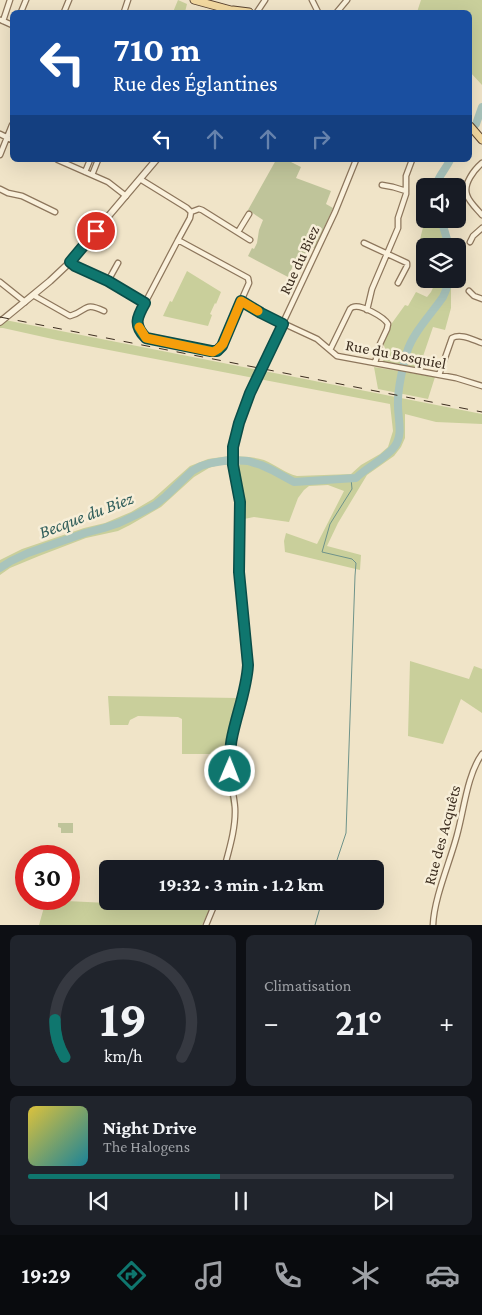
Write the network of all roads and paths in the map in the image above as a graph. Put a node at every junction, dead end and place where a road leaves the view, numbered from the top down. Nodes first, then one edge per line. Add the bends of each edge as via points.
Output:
1 (10, 0) edge
2 (194, 0) edge
3 (347, 0) edge
4 (226, 9) junction
5 (230, 10) edge
6 (234, 10) edge
7 (339, 10) edge
8 (1, 20) edge
9 (10, 129) edge
10 (472, 130) edge
11 (472, 130) edge
12 (0, 134) edge
13 (7, 137) junction
14 (10, 139) edge
15 (482, 140) edge
16 (482, 145) edge
17 (0, 155) edge
18 (62, 162) edge
19 (89, 162) edge
20 (97, 162) edge
21 (154, 162) edge
22 (355, 162) edge
23 (411, 162) edge
24 (482, 163) edge
25 (85, 172) junction
26 (92, 174) junction
27 (140, 179) junction
28 (382, 185) dead end
29 (0, 189) edge
30 (406, 191) junction
31 (126, 196) junction
32 (55, 212) dead end
33 (191, 212) junction
34 (249, 214) dead end
35 (482, 215) edge
36 (482, 228) edge
37 (238, 232) junction
38 (178, 240) junction
39 (250, 240) dead end
40 (470, 242) dead end
41 (364, 243) dead end
42 (388, 253) junction
43 (70, 262) junction
44 (118, 263) dead end
45 (108, 281) junction
46 (0, 282) edge
47 (398, 283) dead end
48 (468, 291) dead end
49 (33, 295) junction
50 (482, 299) edge
51 (241, 301) junction
52 (25, 302) junction
53 (145, 303) junction
54 (367, 310) junction
55 (104, 311) dead end
56 (0, 322) edge
57 (283, 324) junction
58 (482, 335) edge
59 (481, 342) edge
60 (330, 350) junction
61 (375, 363) junction
62 (438, 375) junction
63 (482, 386) edge
64 (482, 754) edge
65 (226, 860) edge
66 (212, 910) edge
67 (206, 925) edge
68 (433, 925) edge

1 - 8 street
2 - 4 main road
3 - 7 street
4 - 5 main road
4 - 6 main road
9 - 13 street
10 - 15 main road
11 - 16 main road
12 - 13 street
13 - 14 street
13 - 17 street
18 - 25 street
19 - 25 street
20 - 26 street
21 - 27 street
22 - 57 street, Rue du Biez
23 - 30 street via 405,177
24 - 35 street via 472,174 466,193
25 - 26 street
26 - 31 street
27 - 31 street
27 - 33 street
28 - 30 street
29 - 32 street
30 - 42 street via 398,216 398,228
31 - 43 street
33 - 37 street via 202,210
33 - 38 street
34 - 37 street
36 - 40 street
37 - 39 street
38 - 51 street via 248,278
38 - 53 street
41 - 42 street
42 - 47 street via 408,264
42 - 54 street via 372,289
43 - 45 street
43 - 49 street
44 - 45 street
45 - 53 street
46 - 52 street
48 - 50 street
49 - 52 street
49 - 55 street via 70,316 89,306
51 - 53 street via 223,344 213,352 146,338 137,321
51 - 57 street, Rue du Bosquiel
52 - 56 street
54 - 60 street via 357,306 351,308
54 - 61 street via 388,325
57 - 60 street, Rue du Bosquiel via 317,339
57 - 65 street, Rue du Biez via 253,386 235,436 233,465 240,502 239,572 248,665 229,752 235,816
58 - 59 street
59 - 62 street via 460,336 452,338
60 - 61 street, Rue du Bosquiel via 341,357
61 - 62 street, Rue du Bosquiel
62 - 63 street, Rue du Bosquiel
64 - 68 street, Rue des Acquêts via 471,778
66 - 67 street

